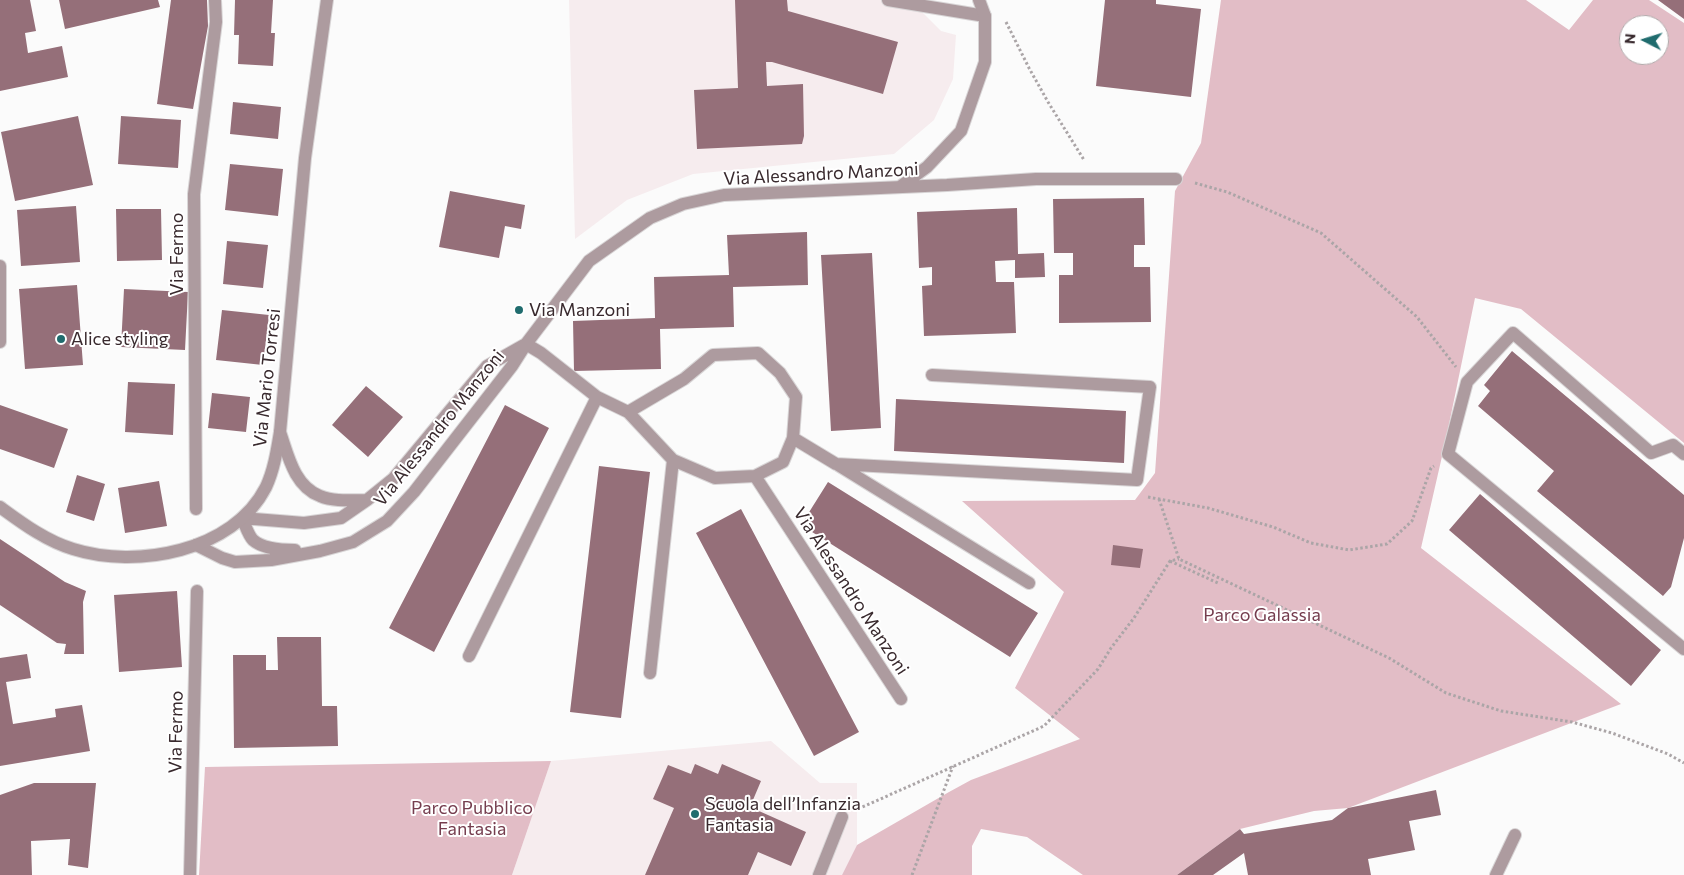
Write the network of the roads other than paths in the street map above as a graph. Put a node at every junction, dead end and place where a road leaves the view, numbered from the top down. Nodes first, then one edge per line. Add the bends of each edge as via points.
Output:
1 (215, 0) edge
2 (327, 0) edge
3 (888, 0) edge
4 (979, 0) edge
5 (986, 16) junction
6 (1176, 179) road end
7 (901, 186) junction
8 (0, 266) edge
9 (0, 342) edge
10 (526, 344) junction
11 (932, 375) dead end
12 (597, 397) junction
13 (628, 412) junction
14 (280, 432) junction
15 (793, 438) junction
16 (1684, 454) edge
17 (673, 460) junction
18 (836, 464) junction
19 (755, 476) junction
20 (367, 500) junction
21 (0, 507) edge
22 (196, 509) dead end
23 (242, 518) junction
24 (196, 545) junction
25 (320, 551) junction
26 (1028, 583) dead end
27 (197, 591) dead end
28 (1684, 650) edge
29 (469, 656) dead end
30 (650, 673) dead end
31 (901, 699) dead end
32 (842, 817) road end
33 (1515, 835) dead end
34 (190, 875) edge
35 (819, 875) edge
36 (1496, 875) edge

1 - 22 street, Via Fermo via 216,22 194,194
2 - 14 street, Via Mario Torresi via 305,158
3 - 5 street
4 - 5 street
5 - 7 street via 985,62 961,132 928,167
6 - 7 street, Via Alessandro Manzoni via 1036,179
7 - 10 street, Via Alessandro Manzoni via 724,195 683,204 650,218 589,261
8 - 9 street
10 - 12 street, Via Alessandro Manzoni
10 - 20 street, Via Alessandro Manzoni via 487,366 393,479
10 - 25 street, Via Alessandro Manzoni via 414,492 387,521 353,542
11 - 18 street via 1150,388 1137,480
12 - 13 street, Via Alessandro Manzoni
12 - 29 street
13 - 15 street, Via Alessandro Manzoni via 684,379 713,355 758,353 780,373 796,396
13 - 17 street, Via Alessandro Manzoni
14 - 20 street, Via Alessandro Manzoni via 290,463 308,489 320,497
14 - 23 street, Via Mario Torresi via 266,487
15 - 18 street
15 - 19 street, Via Alessandro Manzoni via 783,462
16 - 28 street via 1673,445 1651,453 1513,333 1467,382 1448,454
17 - 19 street, Via Alessandro Manzoni via 714,478
17 - 30 street
18 - 26 street
19 - 31 street, Via Alessandro Manzoni
20 - 23 street, Via Alessandro Manzoni via 341,518 304,523
21 - 24 street, Via Mario Torresi via 53,541 96,555 148,556
23 - 24 street, Via Mario Torresi
23 - 25 street, Via Alessandro Manzoni via 252,539 264,546 280,550
24 - 25 street, Via Alessandro Manzoni via 236,562 272,560
27 - 34 street, Via Fermo
32 - 35 street
33 - 36 street

